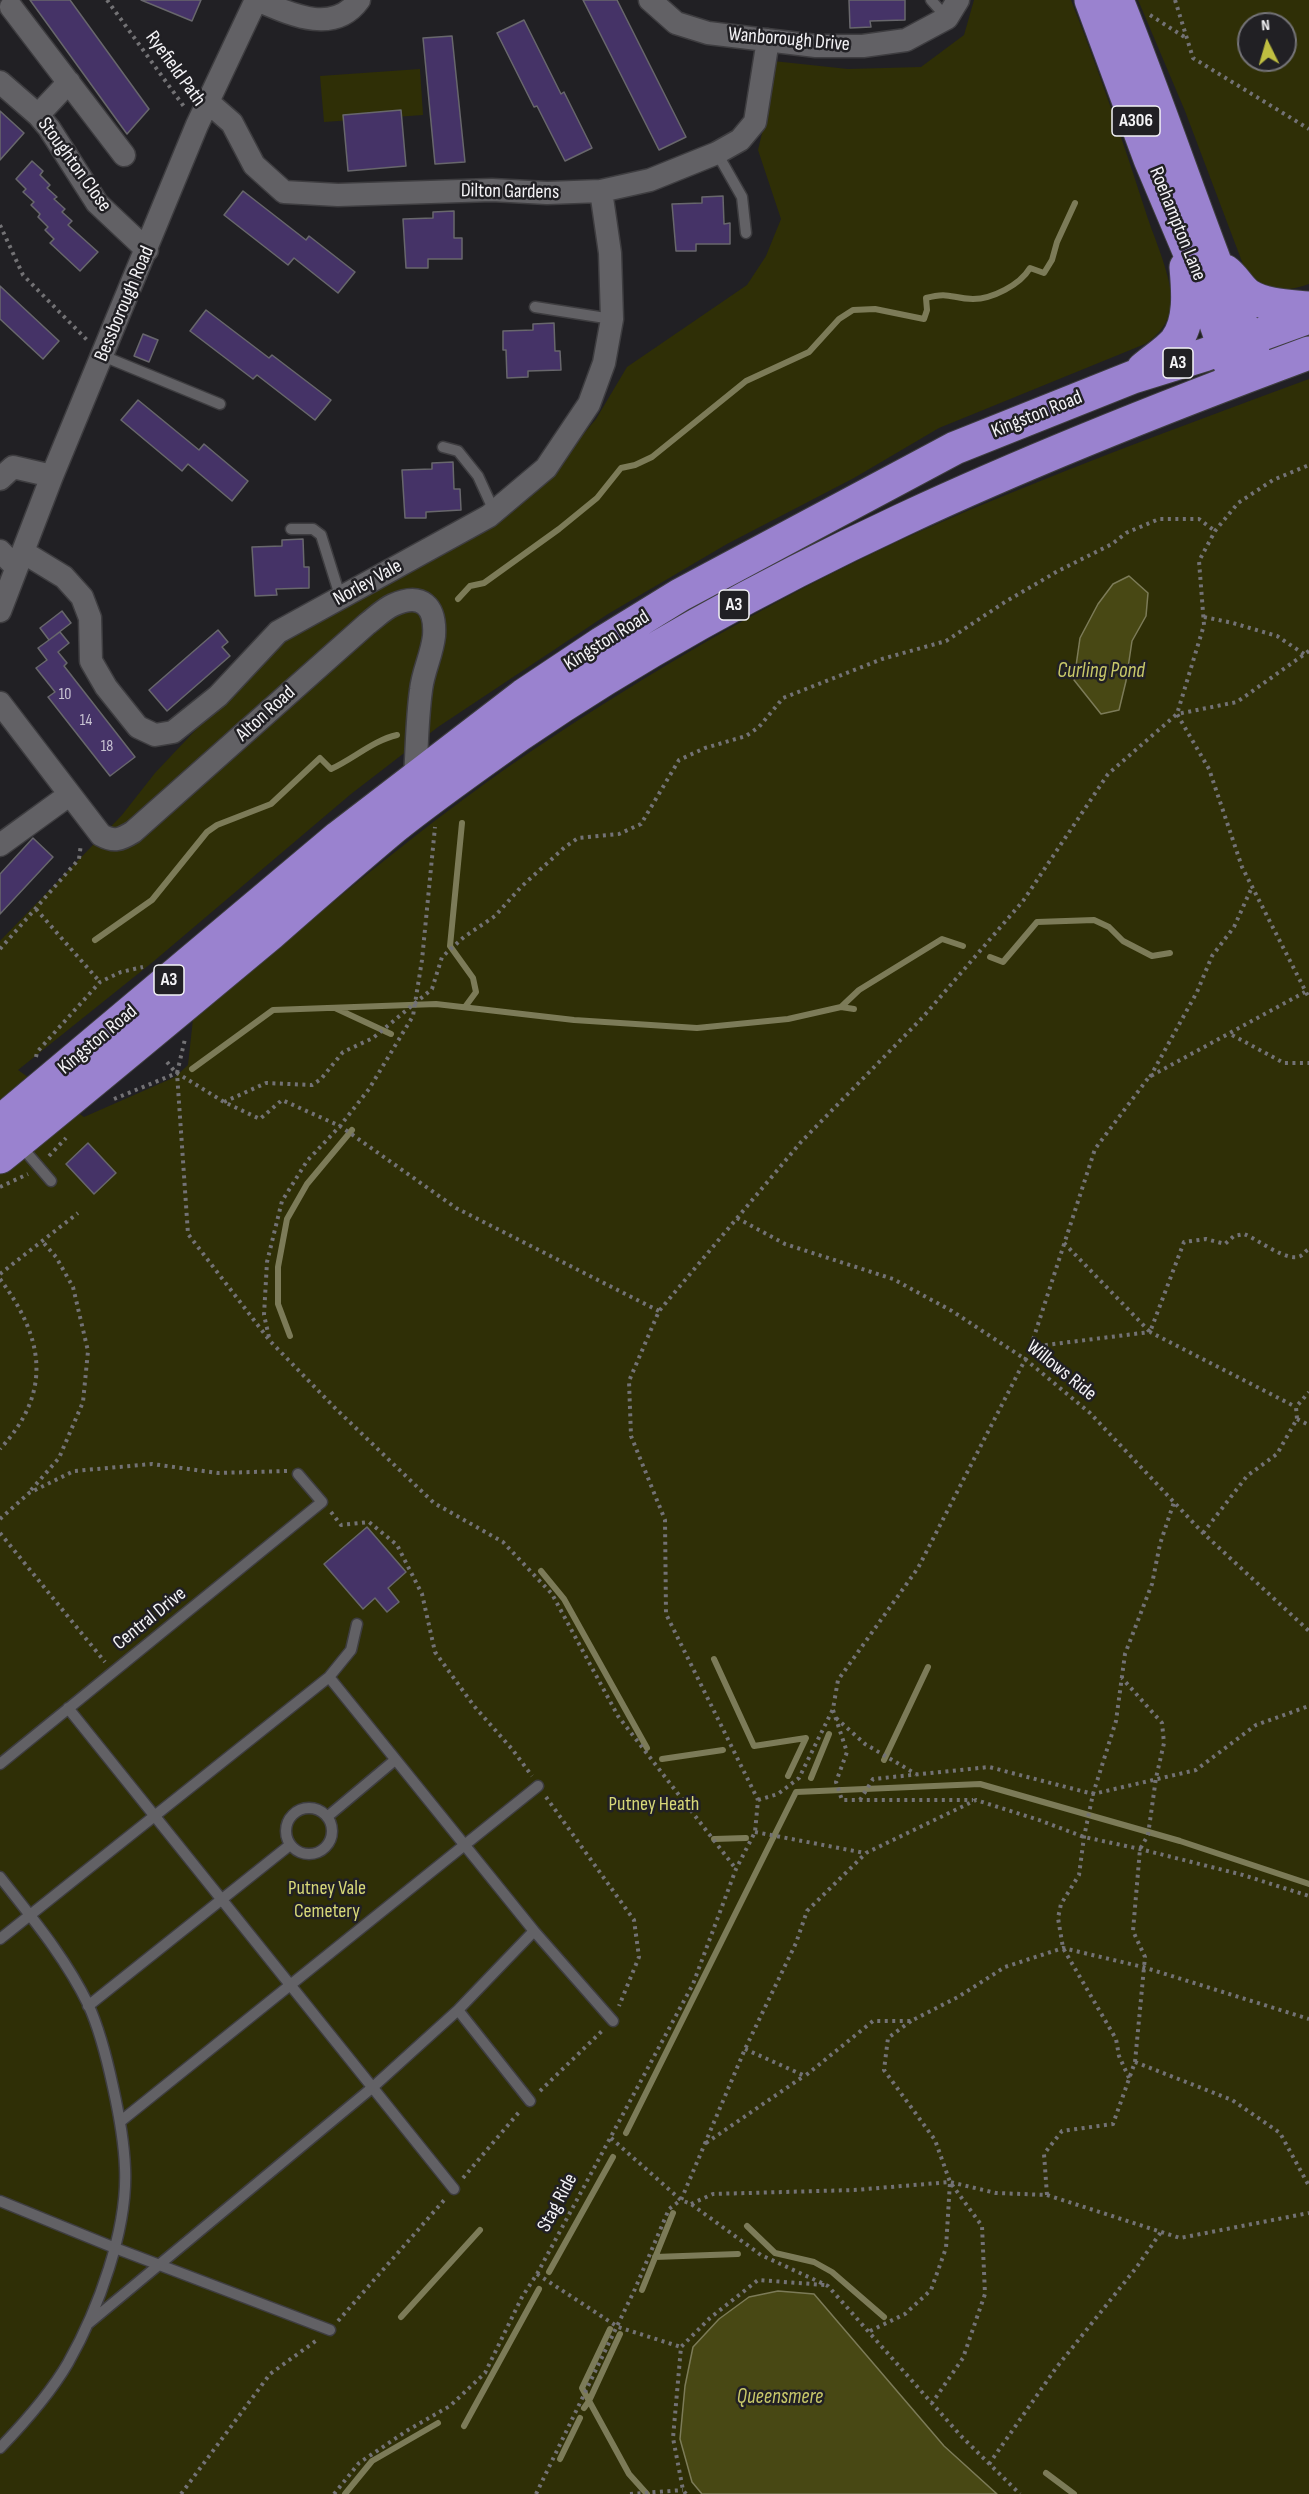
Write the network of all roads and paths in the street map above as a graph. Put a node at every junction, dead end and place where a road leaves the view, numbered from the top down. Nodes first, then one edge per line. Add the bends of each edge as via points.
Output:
1 (107, 0) edge
2 (256, 0) edge
3 (358, 0) edge
4 (650, 0) edge
5 (931, 0) edge
6 (1091, 0) edge
7 (1175, 0) edge
8 (1131, 6) edge
9 (10, 7) dead end
10 (952, 9) edge
11 (1187, 39) junction
12 (768, 40) junction
13 (0, 82) edge
14 (69, 82) junction
15 (208, 102) junction
16 (38, 115) junction
17 (197, 125) junction
18 (1309, 129) edge
19 (717, 153) junction
20 (124, 155) dead end
21 (601, 191) junction
22 (0, 225) edge
23 (746, 233) dead end
24 (1184, 241) junction
25 (147, 250) junction
26 (1216, 264) junction
27 (536, 308) dead end
28 (1309, 308) edge
29 (1309, 317) edge
30 (612, 319) junction
31 (1236, 343) junction
32 (1309, 353) edge
33 (103, 356) junction
34 (1248, 376) junction
35 (1133, 378) junction
36 (220, 404) dead end
37 (443, 447) dead end
38 (1309, 465) edge
39 (52, 476) junction
40 (0, 479) edge
41 (494, 511) junction
42 (291, 529) dead end
43 (1215, 531) junction
44 (0, 551) edge
45 (20, 559) junction
46 (341, 599) junction
47 (0, 611) edge
48 (1204, 618) junction
49 (1307, 652) edge
50 (0, 703) edge
51 (1177, 714) junction
52 (415, 777) junction
53 (69, 795) junction
54 (435, 817) dead end
55 (90, 821) junction
56 (0, 845) edge
57 (1252, 887) junction
58 (36, 909) junction
59 (0, 949) edge
60 (144, 967) dead end
61 (100, 982) junction
62 (1305, 992) junction
63 (1309, 998) edge
64 (416, 1003) junction
65 (1232, 1034) junction
66 (185, 1038) dead end
67 (167, 1062) dead end
68 (1309, 1063) edge
69 (35, 1064) dead end
70 (177, 1073) junction
71 (1149, 1077) junction
72 (224, 1102) junction
73 (103, 1103) dead end
74 (340, 1126) junction
75 (67, 1137) dead end
76 (6, 1141) edge
77 (45, 1159) dead end
78 (51, 1181) dead end
79 (78, 1213) dead end
80 (736, 1218) junction
81 (42, 1241) junction
82 (1064, 1243) junction
83 (1309, 1249) edge
84 (0, 1274) edge
85 (0, 1279) edge
86 (659, 1311) junction
87 (1150, 1332) junction
88 (270, 1341) junction
89 (1030, 1347) junction
90 (1025, 1359) junction
91 (1309, 1392) edge
92 (1296, 1407) junction
93 (1297, 1419) junction
94 (1309, 1425) edge
95 (0, 1449) edge
96 (296, 1472) joint
97 (29, 1493) junction
98 (1174, 1502) junction
99 (0, 1519) edge
100 (0, 1533) edge
101 (1203, 1533) junction
102 (357, 1624) dead end
103 (1309, 1631) edge
104 (112, 1672) junction
105 (329, 1677) junction
106 (1122, 1678) junction
107 (1309, 1706) edge
108 (68, 1708) junction
109 (833, 1709) junction
110 (836, 1717) junction
111 (394, 1760) junction
112 (0, 1764) edge
113 (917, 1774) junction
114 (1156, 1778) junction
115 (538, 1786) dead end
116 (1093, 1794) junction
117 (758, 1800) junction
118 (860, 1800) junction
119 (976, 1800) junction
120 (154, 1816) junction
121 (327, 1817) junction
122 (754, 1832) junction
123 (1084, 1838) junction
124 (291, 1845) junction
125 (464, 1846) junction
126 (1140, 1849) junction
127 (866, 1853) junction
128 (736, 1869) junction
129 (0, 1877) edge
130 (1309, 1896) edge
131 (222, 1900) junction
132 (29, 1915) junction
133 (534, 1931) junction
134 (0, 1939) edge
135 (1063, 1948) junction
136 (1143, 1967) junction
137 (290, 1985) junction
138 (88, 2006) junction
139 (458, 2010) junction
140 (1309, 2019) edge
141 (613, 2021) dead end
142 (911, 2021) junction
143 (745, 2049) junction
144 (1135, 2062) junction
145 (805, 2076) junction
146 (1129, 2079) junction
147 (373, 2087) junction
148 (530, 2101) dead end
149 (121, 2121) junction
150 (610, 2138) junction
151 (704, 2144) junction
152 (950, 2182) junction
153 (1309, 2186) edge
154 (454, 2189) dead end
155 (1047, 2195) junction
156 (0, 2200) edge
157 (681, 2200) junction
158 (691, 2204) junction
159 (1309, 2213) edge
160 (1161, 2232) junction
161 (115, 2248) junction
162 (158, 2264) junction
163 (537, 2274) junction
164 (828, 2286) junction
165 (87, 2325) junction
166 (618, 2327) junction
167 (330, 2330) dead end
168 (870, 2331) junction
169 (681, 2347) junction
170 (932, 2403) junction
171 (0, 2448) edge
172 (989, 2464) junction
173 (685, 2492) edge
174 (334, 2494) edge
175 (536, 2494) edge
176 (630, 2494) edge
177 (1020, 2494) edge

1 - 17 path, Ryefield Path
2 - 3 street via 295,16 319,20 334,19 352,9
2 - 15 street, Bessborough Road
4 - 12 street, Wanborough Drive via 676,23 708,33
5 - 10 lane
6 - 24 highway, Roehampton Lane / A306
7 - 11 path
8 - 11 path
8 - 26 highway, Roehampton Lane / A306 via 1147,75
9 - 14 street
10 - 12 street, Wanborough Drive via 906,40 864,46
11 - 18 path via 1192,58
12 - 19 street, Dilton Gardens via 755,122 740,140
13 - 16 street, Stoughton Close
14 - 16 street
14 - 20 street
15 - 17 street, Bessborough Road
15 - 21 street, Dilton Gardens via 232,123 254,165 284,192 338,195
16 - 25 street, Stoughton Close via 97,203
17 - 25 street, Bessborough Road
19 - 21 street, Dilton Gardens via 650,180
19 - 23 lane via 742,197
21 - 30 street, Norley Vale via 610,253
22 - 33 path via 23,275
24 - 31 highway, Roehampton Lane / A306
24 - 35 highway, A306 via 1187,306 1183,327 1176,341
25 - 33 street, Bessborough Road
26 - 28 highway, A306 via 1246,294 1274,304
26 - 31 highway, Roehampton Lane / A306
27 - 30 lane
29 - 31 highway, Kingston Road / A3
30 - 41 street, Norley Vale via 604,363 589,404 546,468
31 - 34 highway, A306
31 - 35 highway, Kingston Road / A3
32 - 34 highway, Kingston Road / A3
33 - 36 lane
33 - 39 street, Bessborough Road
34 - 76 highway, Kingston Road / A3 via 1018,467 900,519 739,602 630,664 522,734 395,827
35 - 52 highway, Kingston Road / A3 via 955,448 680,595 524,695
37 - 41 lane via 458,451 478,476
38 - 43 path via 1273,480 1238,503
39 - 40 street via 13,467
39 - 45 street, Bessborough Road
41 - 46 street, Norley Vale
42 - 46 lane via 313,529 321,534
43 - 48 path via 1198,561
43 - 64 path via 1198,519 1159,519 1126,533 1005,602 946,641 882,659 783,698 759,727 746,736 679,760 641,824 619,834 579,838 566,847 495,916 442,957 432,989
44 - 45 street, Norley Vale
45 - 46 street, Norley Vale via 64,577 82,597 90,618 91,661 138,727 155,735 173,732 218,696 278,632
45 - 47 street, Bessborough Road
48 - 49 path via 1277,636
48 - 51 path
49 - 51 path via 1237,702
50 - 53 street, Alton Road
51 - 57 path via 1209,769
51 - 80 path via 1108,774 1023,901
52 - 55 street, Alton Road via 421,691 431,654 434,621 429,607 420,600 392,606 367,624 133,832 111,840 101,835
52 - 76 highway, Kingston Road / A3 via 339,837
53 - 55 street, Alton Road
53 - 56 street
54 - 64 path
55 - 58 path via 84,830 79,859
57 - 62 path
57 - 71 path via 1234,927 1212,956 1197,992
58 - 59 path
58 - 61 path
60 - 61 path
61 - 69 path via 37,1052
62 - 63 path
62 - 65 path
64 - 72 path via 373,1038 343,1052 312,1085 266,1083
64 - 74 path via 386,1062
65 - 68 path via 1284,1063
65 - 71 path
66 - 70 path
67 - 70 path
70 - 72 path
70 - 73 path
70 - 88 path via 188,1234
71 - 82 path via 1095,1149
72 - 74 path via 260,1119 282,1100
74 - 86 path via 456,1208
74 - 88 path via 307,1161 282,1202 267,1262 264,1315
75 - 77 path
76 - 78 lane
79 - 81 path
80 - 86 path
80 - 90 path, Willows Ride via 785,1244 893,1279 952,1311
81 - 84 path
81 - 97 path via 73,1287 88,1351 83,1402 59,1458
82 - 87 path
82 - 89 path
83 - 87 path via 1294,1257 1244,1234 1225,1244 1206,1239 1184,1242
85 - 95 path via 25,1317 36,1347 32,1400 20,1424
86 - 117 path via 629,1381 631,1436 665,1520 666,1614
87 - 89 path
87 - 92 path
88 - 128 path via 434,1503 503,1542 552,1594 618,1716
89 - 90 path
90 - 98 path, Willows Ride via 1090,1413
90 - 109 path via 918,1568 838,1680
91 - 92 path
92 - 93 path
93 - 94 path
93 - 101 path via 1277,1454 1246,1476
96 - 97 path via 218,1473 152,1464 74,1471
96 - 104 lane, Central Drive via 322,1502
97 - 99 path
98 - 101 path, Willows Ride
98 - 106 path via 1152,1584 1125,1654
100 - 104 path
101 - 103 path, Willows Ride
102 - 105 lane via 351,1650
104 - 108 lane, Central Drive
105 - 111 lane
105 - 120 lane
106 - 114 path via 1162,1723 1164,1743
106 - 116 path via 1116,1721
107 - 114 path via 1256,1725 1196,1770
108 - 112 lane, Central Drive
108 - 120 lane
109 - 110 path
109 - 117 path via 799,1778 778,1794
110 - 113 path via 865,1744
110 - 118 path via 847,1752 836,1782 842,1800
111 - 121 lane
111 - 125 lane
113 - 116 path via 989,1767
113 - 118 path via 873,1779
114 - 116 path
114 - 126 path via 1148,1835
115 - 125 lane
116 - 123 path
117 - 122 path, Stag Ride
118 - 119 path
119 - 123 path
119 - 127 path
120 - 131 lane
120 - 132 lane
121 - 124 lane via 314,1809 293,1814 286,1827
121 - 124 lane via 332,1832 320,1852 305,1854
122 - 127 path
122 - 128 path, Stag Ride
123 - 126 path
123 - 135 path via 1079,1875 1061,1904 1058,1918
124 - 131 lane
125 - 133 lane
125 - 137 lane
126 - 130 path
126 - 136 path via 1133,1931 1145,1957
127 - 143 path via 807,1911
128 - 150 path, Stag Ride via 693,1984
129 - 132 lane
131 - 137 lane
131 - 138 lane
132 - 134 lane
132 - 138 lane via 61,1956
133 - 139 lane
133 - 141 lane
135 - 136 path
135 - 142 path via 1005,1967
135 - 146 path via 1116,2039
136 - 140 path
136 - 144 path
137 - 147 lane
137 - 149 lane
138 - 149 lane via 103,2046
139 - 147 lane
139 - 148 lane
142 - 145 path via 873,2020
142 - 152 path via 888,2038 884,2070 935,2140
143 - 145 path
143 - 151 path
144 - 146 path
144 - 153 path via 1232,2100 1280,2133
145 - 151 path
146 - 155 path via 1113,2124 1062,2131 1044,2154
147 - 154 lane
147 - 162 lane
149 - 161 lane via 124,2205
150 - 157 path
150 - 163 path, Stag Ride
151 - 157 path
152 - 155 path via 996,2193
152 - 158 path via 854,2190 713,2194
152 - 168 path via 946,2248 931,2290 905,2314
152 - 170 path via 982,2226 985,2294 963,2358
155 - 160 path
156 - 161 lane
157 - 158 path
157 - 166 path via 669,2210
158 - 164 path via 761,2255
159 - 160 path via 1180,2238
160 - 172 path via 1056,2368
161 - 162 lane
161 - 165 lane
162 - 165 lane
162 - 167 lane
163 - 166 path
163 - 174 path, Stag Ride via 485,2373 450,2406 359,2463
164 - 168 path
164 - 169 path via 758,2280
165 - 171 lane via 47,2392
166 - 169 path
166 - 175 path
168 - 170 path
169 - 173 path via 673,2438
170 - 172 path
172 - 177 path
173 - 176 path

